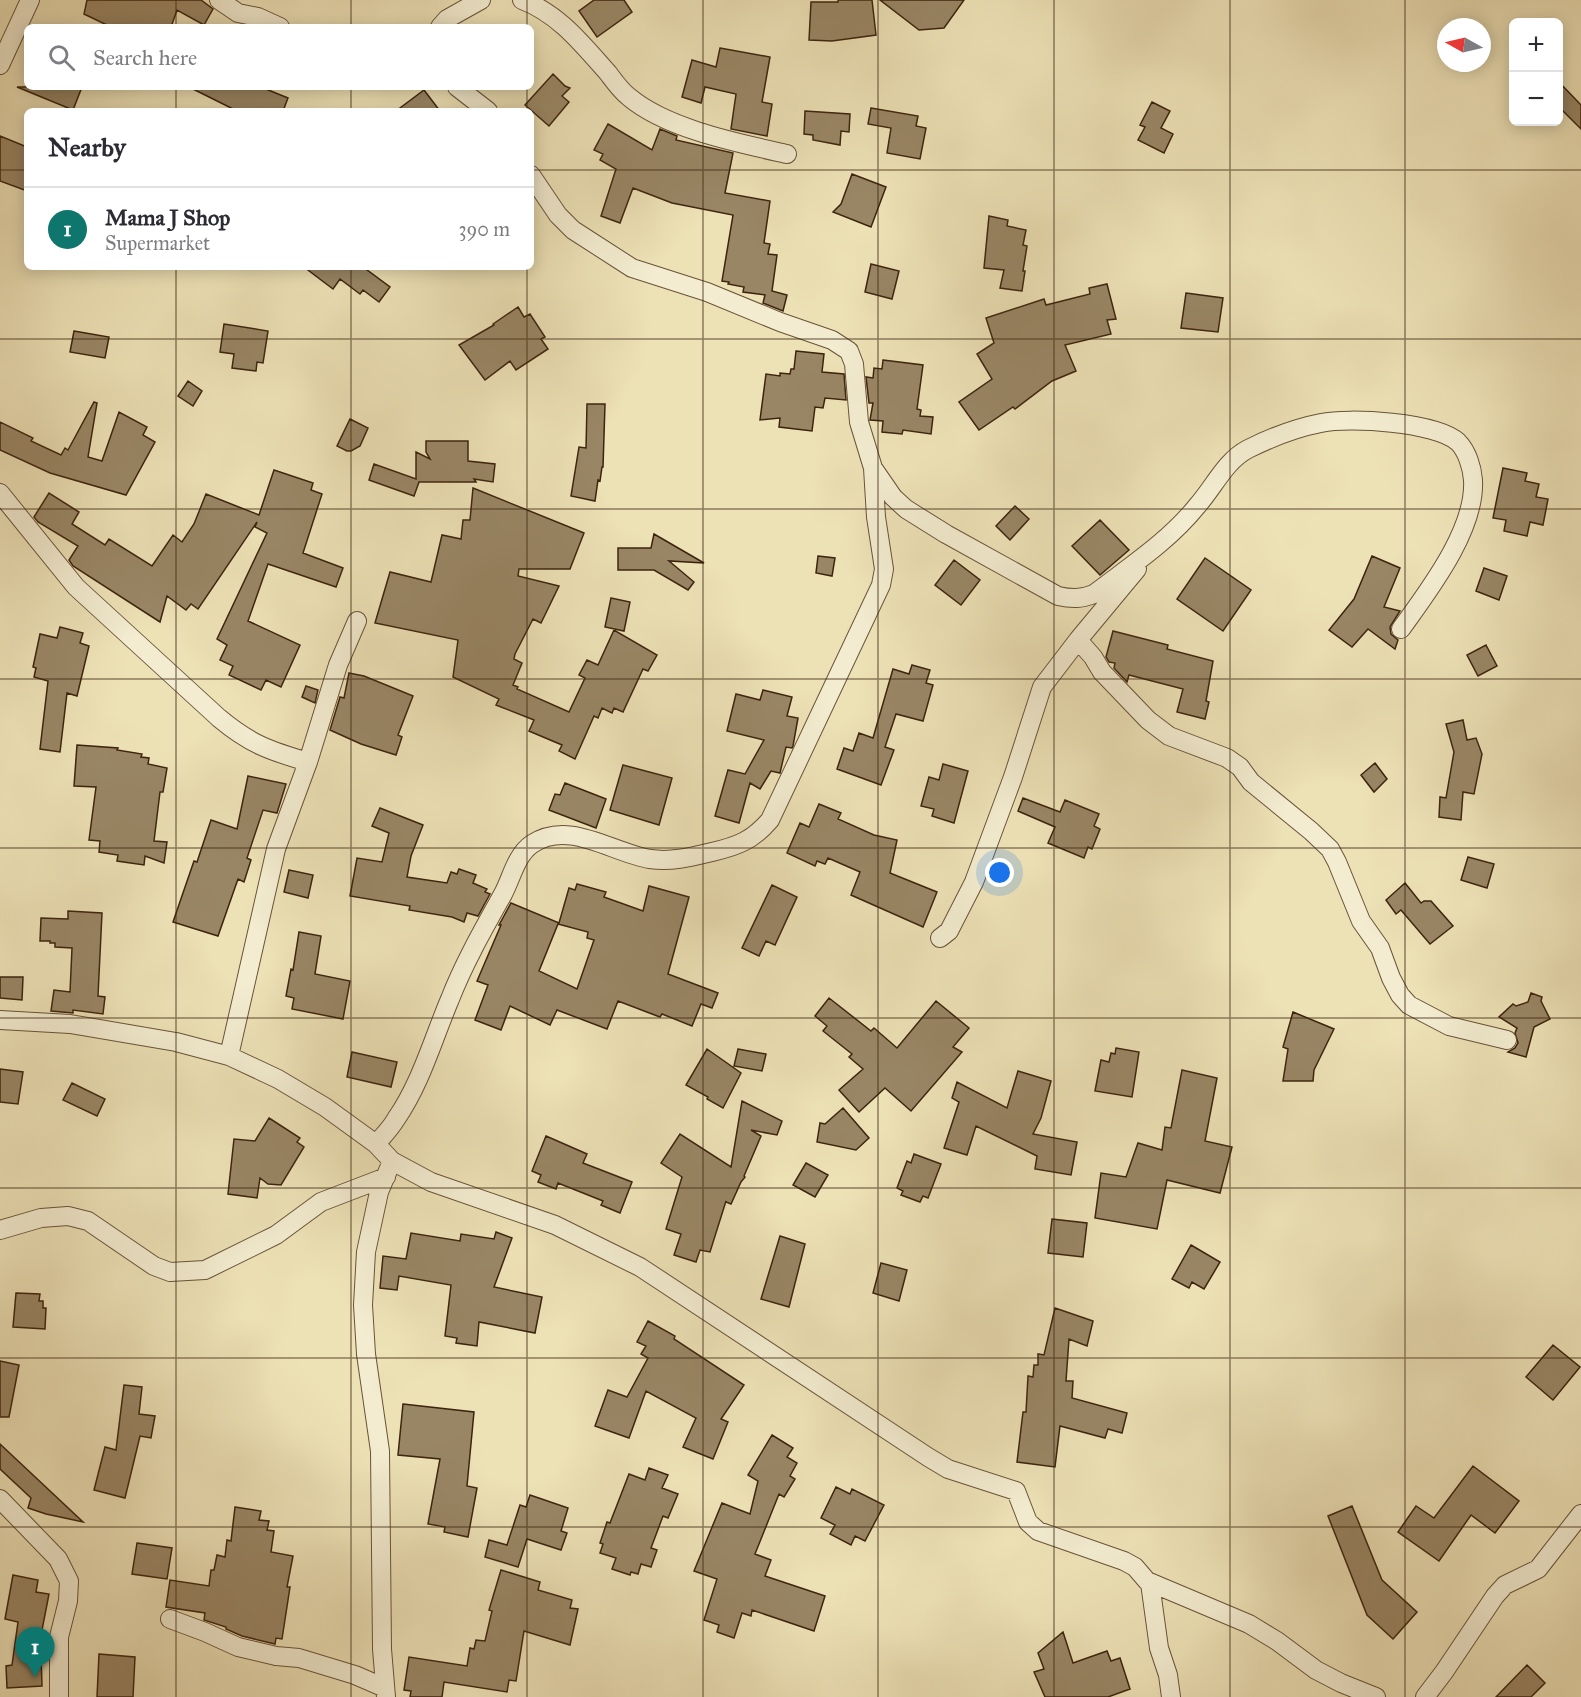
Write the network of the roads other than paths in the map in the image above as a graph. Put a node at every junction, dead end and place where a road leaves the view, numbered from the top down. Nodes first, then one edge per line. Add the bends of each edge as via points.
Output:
1 (30, 0) edge
2 (219, 0) edge
3 (481, 0) edge
4 (522, 0) edge
5 (273, 24) edge
6 (443, 24) edge
7 (0, 65) edge
8 (461, 90) edge
9 (484, 108) edge
10 (787, 154) dead end
11 (534, 179) edge
12 (873, 468) junction
13 (0, 493) edge
14 (1155, 547) junction
15 (357, 621) dead end
16 (1401, 629) dead end
17 (1078, 640) junction
18 (308, 762) junction
19 (940, 938) dead end
20 (0, 1020) edge
21 (1507, 1040) dead end
22 (229, 1056) junction
23 (376, 1144) junction
24 (389, 1169) junction
25 (0, 1230) edge
26 (0, 1499) edge
27 (1578, 1526) edge
28 (1150, 1583) junction
29 (170, 1619) dead end
30 (386, 1692) edge
31 (59, 1697) edge
32 (1171, 1697) edge
33 (1376, 1697) edge
34 (1425, 1697) edge

1 - 7 street
2 - 5 street via 238,13
3 - 6 street
4 - 10 street via 570,30 628,97 650,112 689,128
8 - 9 street
11 - 12 street via 573,230 632,268 707,292 832,340 849,351 854,364 859,422
12 - 14 street via 906,509 1058,596 1071,599 1094,594
12 - 23 street via 884,569 881,585 770,820 757,835 729,848 677,860 648,859 574,836 543,837 530,845 518,859 450,997 407,1101
13 - 18 street via 76,587 219,718 267,750
14 - 16 street via 1197,507 1219,475 1245,451 1286,431 1323,422 1359,420 1440,432 1457,442 1467,456 1473,480 1468,510 1459,539 1445,564
14 - 17 street
15 - 18 street via 338,665
17 - 19 street via 1042,687 974,882 949,931
17 - 21 street via 1102,672 1148,720 1169,736 1227,758 1240,767 1251,782 1330,849 1361,921 1380,948 1391,978 1408,1005 1449,1026
18 - 22 street via 276,849
20 - 22 street via 104,1029
22 - 23 street via 325,1107
23 - 24 street
24 - 25 street via 321,1202 276,1235 205,1270 170,1272 154,1266 88,1221 68,1216 41,1218
24 - 28 street via 555,1225 640,1267 938,1463 1016,1491 1030,1524 1038,1531 1124,1561
24 - 30 street via 379,1192 366,1252 363,1305 366,1354 381,1451
26 - 31 street via 58,1559 69,1581 59,1637
27 - 34 street via 1538,1569 1505,1585 1495,1596
28 - 32 street
28 - 33 street via 1261,1630 1316,1670
29 - 30 street via 238,1647 299,1658 355,1675

